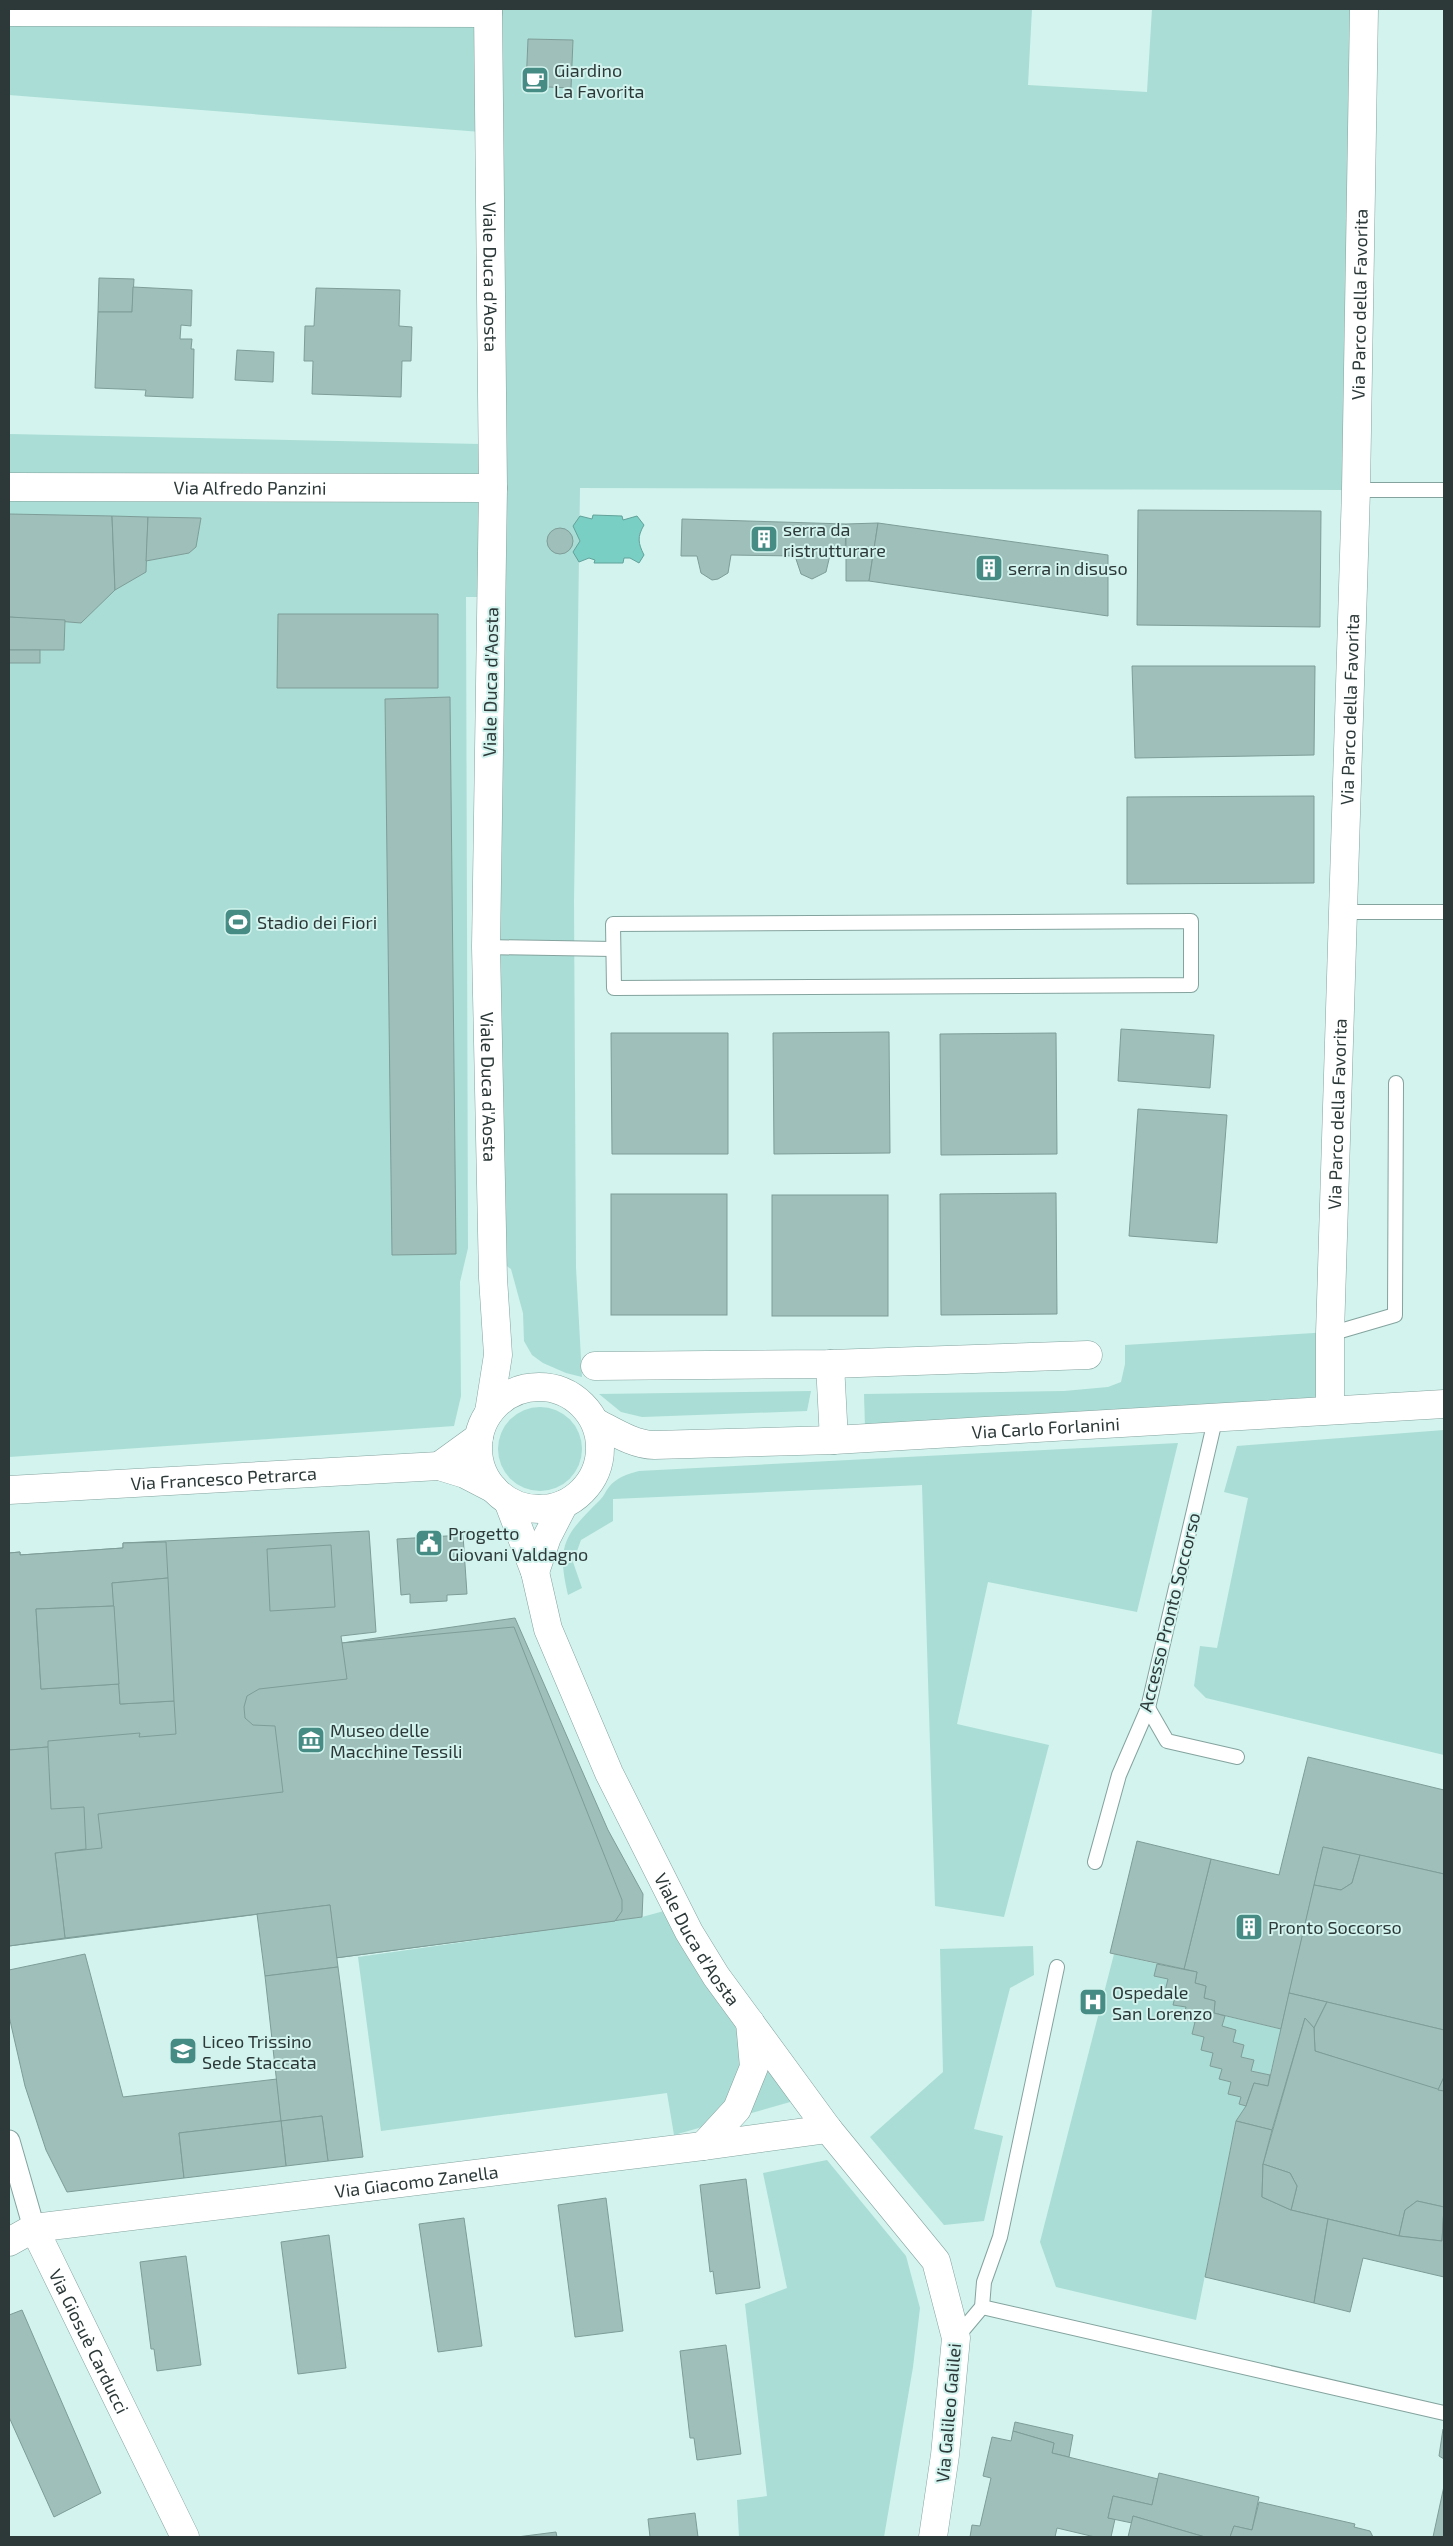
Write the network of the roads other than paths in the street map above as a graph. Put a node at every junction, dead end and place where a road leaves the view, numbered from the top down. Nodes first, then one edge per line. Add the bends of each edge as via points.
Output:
1 (1364, 9) edge
2 (488, 11) edge
3 (9, 12) edge
4 (9, 487) edge
5 (493, 488) junction
6 (1356, 490) junction
7 (1444, 490) edge
8 (1344, 912) junction
9 (1444, 912) edge
10 (486, 947) junction
11 (614, 948) junction
12 (1396, 1084) dead end
13 (1330, 1334) junction
14 (498, 1355) junction
15 (1088, 1355) dead end
16 (830, 1364) junction
17 (595, 1366) dead end
18 (539, 1387) junction
19 (1444, 1404) edge
20 (1330, 1410) junction
21 (490, 1412) junction
22 (1216, 1416) junction
23 (595, 1422) junction
24 (479, 1437) junction
25 (834, 1440) junction
26 (648, 1445) junction
27 (439, 1466) junction
28 (598, 1466) junction
29 (9, 1490) edge
30 (501, 1495) junction
31 (564, 1504) junction
32 (536, 1572) junction
33 (1148, 1708) junction
34 (1237, 1757) dead end
35 (1095, 1862) dead end
36 (1057, 1967) dead end
37 (750, 2022) junction
38 (828, 2129) junction
39 (9, 2141) edge
40 (703, 2146) junction
41 (34, 2228) junction
42 (9, 2242) edge
43 (936, 2261) joint
44 (982, 2307) junction
45 (956, 2338) junction
46 (1444, 2413) edge
47 (185, 2537) edge
48 (933, 2537) edge

1 - 6 street, Via Parco della Favorita
2 - 3 street
2 - 5 street, Viale Duca d'Aosta
4 - 5 street, Via Alfredo Panzini
5 - 10 street, Viale Duca d'Aosta
6 - 7 lane
6 - 8 street, Via Parco della Favorita
8 - 9 lane
8 - 13 street, Via Parco della Favorita
10 - 11 lane
10 - 14 street, Viale Duca d'Aosta via 493,1278
11 - 11 lane via 614,988 1191,985 1191,921 613,924
12 - 13 lane via 1395,1315
13 - 20 street, Via Parco della Favorita
14 - 18 street via 518,1374
14 - 21 street, Viale Duca d'Aosta
15 - 16 street
16 - 17 street
16 - 25 street
18 - 21 street via 524,1388 511,1394
18 - 23 street via 556,1389 572,1396
19 - 20 street, Via Carlo Forlanini
20 - 22 street, Via Carlo Forlanini
21 - 24 street
22 - 25 street, Via Carlo Forlanini
22 - 33 lane, Accesso Pronto Soccorso
23 - 26 street
23 - 28 street via 601,1451
24 - 27 street
24 - 30 street via 479,1456 484,1473
25 - 26 street, Via Carlo Forlanini
26 - 28 street
27 - 29 street, Via Francesco Petrarca
27 - 30 street via 465,1474
28 - 31 street via 579,1495
30 - 31 street via 526,1508 545,1509
30 - 32 street, Viale Duca d'Aosta
31 - 32 street via 547,1537
32 - 37 street, Viale Duca d'Aosta via 548,1629 609,1773 689,1932
33 - 34 lane via 1167,1741
33 - 35 lane, Accesso Pronto Soccorso via 1119,1775
36 - 44 lane via 1000,2237 984,2282
37 - 38 street, Viale Duca d'Aosta
37 - 40 street via 754,2067 737,2109
38 - 40 street, Via Giacomo Zanella
38 - 43 street, Viale Duca d'Aosta
39 - 41 street, Via Giosuè Carducci
40 - 41 street, Via Giacomo Zanella
41 - 42 street, Via Giacomo Zanella
41 - 47 street, Via Giosuè Carducci
43 - 45 street, Via Galileo Galilei
44 - 45 lane
44 - 46 lane
45 - 48 street, Via Galileo Galilei via 945,2455

